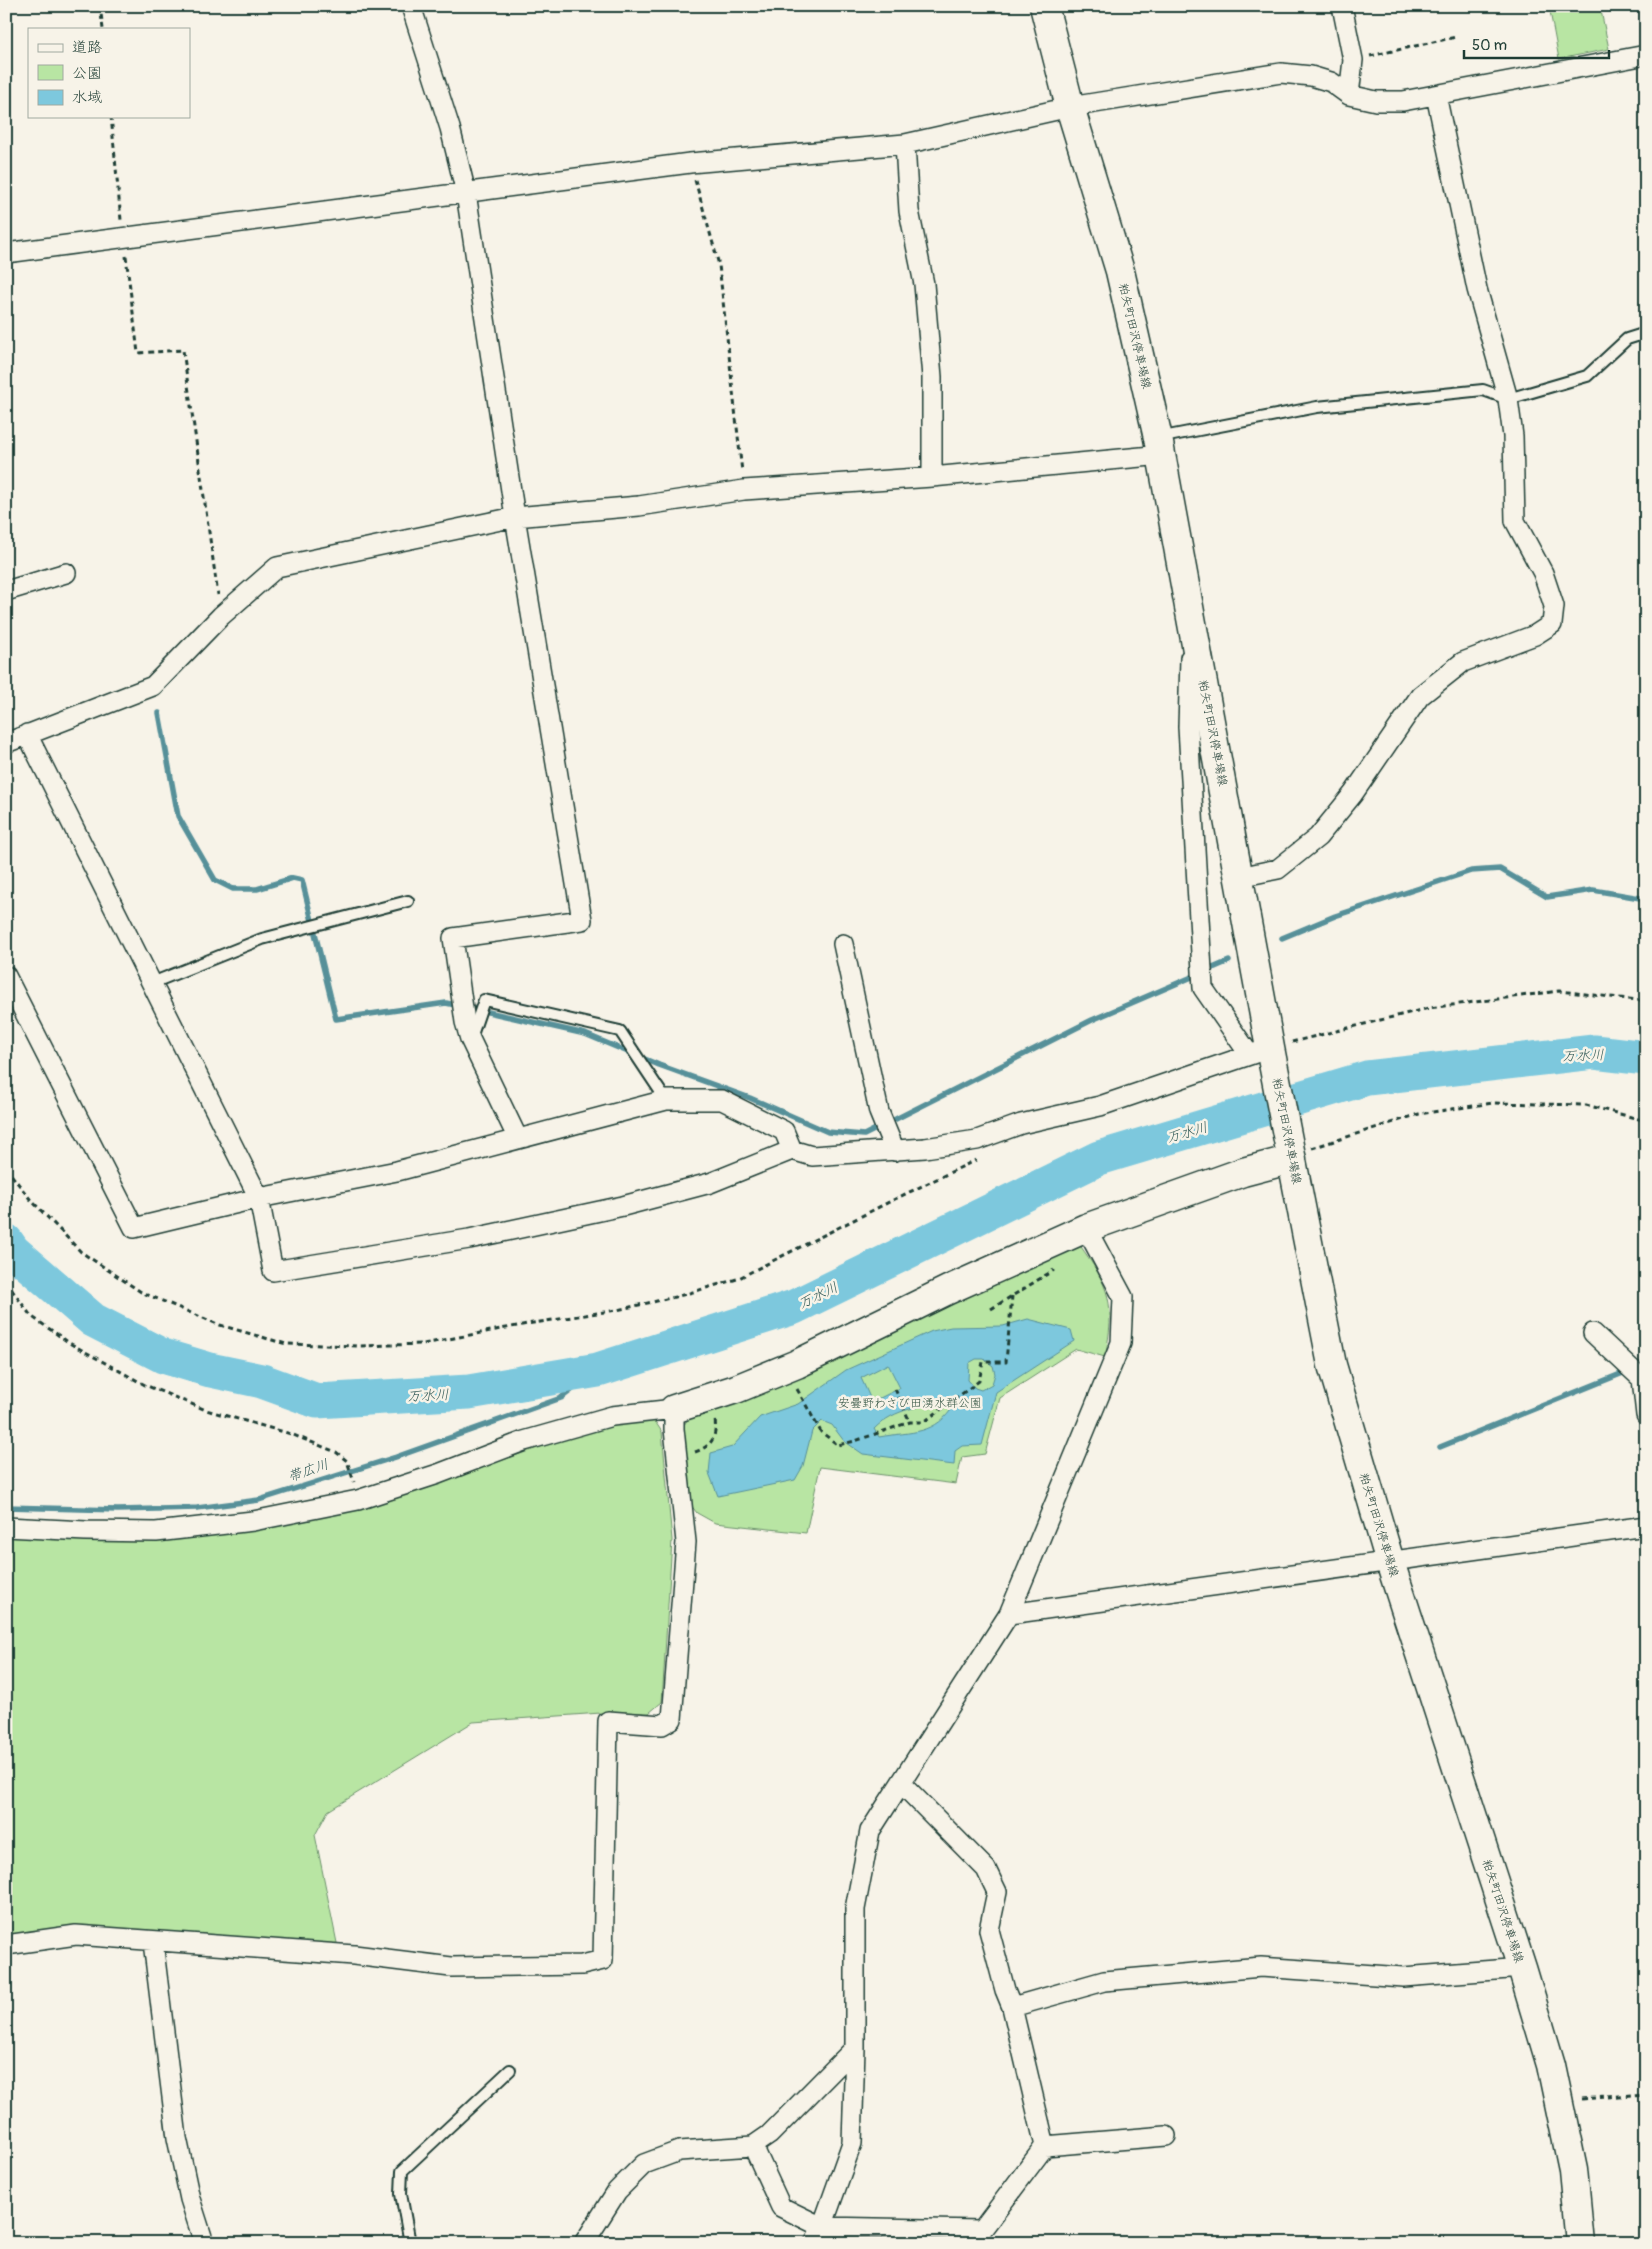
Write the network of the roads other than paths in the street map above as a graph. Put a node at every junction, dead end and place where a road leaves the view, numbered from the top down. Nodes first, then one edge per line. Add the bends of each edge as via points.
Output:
1 (411, 6) edge
2 (1044, 6) edge
3 (1342, 6) edge
4 (1646, 55) edge
5 (1349, 95) junction
6 (1436, 95) junction
7 (1070, 107) junction
8 (905, 144) junction
9 (466, 193) junction
10 (6, 253) edge
11 (1646, 333) edge
12 (1508, 399) junction
13 (1160, 447) junction
14 (932, 477) junction
15 (514, 517) junction
16 (66, 574) dead end
17 (6, 591) edge
18 (1193, 626) junction
19 (27, 734) junction
20 (6, 744) edge
21 (1239, 877) junction
22 (408, 901) dead end
23 (843, 944) dead end
24 (6, 976) edge
25 (152, 983) junction
26 (471, 1028) junction
27 (1264, 1054) junction
28 (666, 1100) junction
29 (518, 1139) junction
30 (893, 1146) junction
31 (792, 1150) junction
32 (1291, 1152) junction
33 (258, 1198) junction
34 (1086, 1228) junction
35 (1593, 1333) dead end
36 (674, 1409) junction
37 (1646, 1415) edge
38 (1646, 1526) edge
39 (6, 1527) edge
40 (1390, 1562) junction
41 (1009, 1614) junction
42 (901, 1783) junction
43 (153, 1942) junction
44 (6, 1945) edge
45 (1522, 1968) junction
46 (1012, 2007) junction
47 (856, 2048) junction
48 (510, 2070) dead end
49 (1166, 2136) dead end
50 (753, 2146) junction
51 (1045, 2146) junction
52 (818, 2235) edge
53 (976, 2236) edge
54 (204, 2243) edge
55 (410, 2243) edge
56 (584, 2243) edge
57 (1580, 2243) edge

1 - 9 street via 450,128
2 - 7 main road, 粕矢町田沢停車場線
3 - 5 street via 1352,60
4 - 6 street
5 - 6 street via 1403,101
5 - 7 street via 1332,82 1281,73
6 - 12 street via 1476,289
7 - 8 street
7 - 13 main road, 粕矢町田沢停車場線 via 1120,271
8 - 9 street via 690,163
8 - 14 street via 909,211 924,284 932,377
9 - 10 street
9 - 15 street
11 - 12 lane via 1627,339 1587,376
12 - 13 lane via 1483,390 1317,407
12 - 21 street via 1513,436 1515,521 1543,573 1554,606 1552,624 1535,635 1463,662 1420,696 1353,794 1318,837 1278,869
13 - 14 street
13 - 18 main road, 粕矢町田沢停車場線
14 - 15 street via 744,490 639,506
15 - 19 street via 277,566 221,616 153,686
15 - 26 street via 582,920 453,938
16 - 17 street
18 - 21 main road, 粕矢町田沢停車場線
18 - 27 street via 1188,727 1203,988
19 - 20 street
19 - 25 street
21 - 27 main road, 粕矢町田沢停車場線
22 - 25 lane via 262,939
23 - 30 street via 882,1120
24 - 33 street via 134,1228
25 - 33 street
26 - 28 lane via 484,1000 620,1031
26 - 29 street
27 - 30 street via 1100,1106 1021,1124 977,1140 925,1148
27 - 32 main road, 粕矢町田沢停車場線
28 - 29 street
28 - 31 street via 722,1100 784,1131
29 - 33 street via 397,1170
30 - 31 street via 812,1156
31 - 33 street via 710,1183 623,1206 469,1239 273,1271
32 - 34 main road
32 - 40 main road, 粕矢町田沢停車場線 via 1332,1364
34 - 36 main road via 948,1290 797,1364 736,1389
34 - 41 street via 1123,1297 1121,1343
35 - 37 street via 1642,1379
36 - 39 street via 612,1416 524,1441 358,1500 252,1521 156,1532
36 - 43 street via 686,1542 672,1719 662,1725 608,1721 603,1960 582,1965 451,1967 354,1955
38 - 40 street
40 - 41 street
40 - 45 main road, 粕矢町田沢停車場線
41 - 42 street
42 - 46 street via 986,1869 997,1892 989,1930 1004,1990
42 - 47 street via 870,1831 855,1909
43 - 44 street via 76,1936
43 - 54 street via 177,2138 190,2199
45 - 46 street via 1403,1977 1261,1967 1104,1981
45 - 57 main road, 粕矢町田沢停車場線 via 1551,2065 1573,2170
46 - 51 street
47 - 50 street via 770,2135
47 - 52 street via 852,2143
48 - 55 lane via 402,2172 401,2194
49 - 51 street
50 - 52 street via 781,2207
50 - 56 street via 679,2151 644,2164 617,2191
51 - 53 street
52 - 53 street

